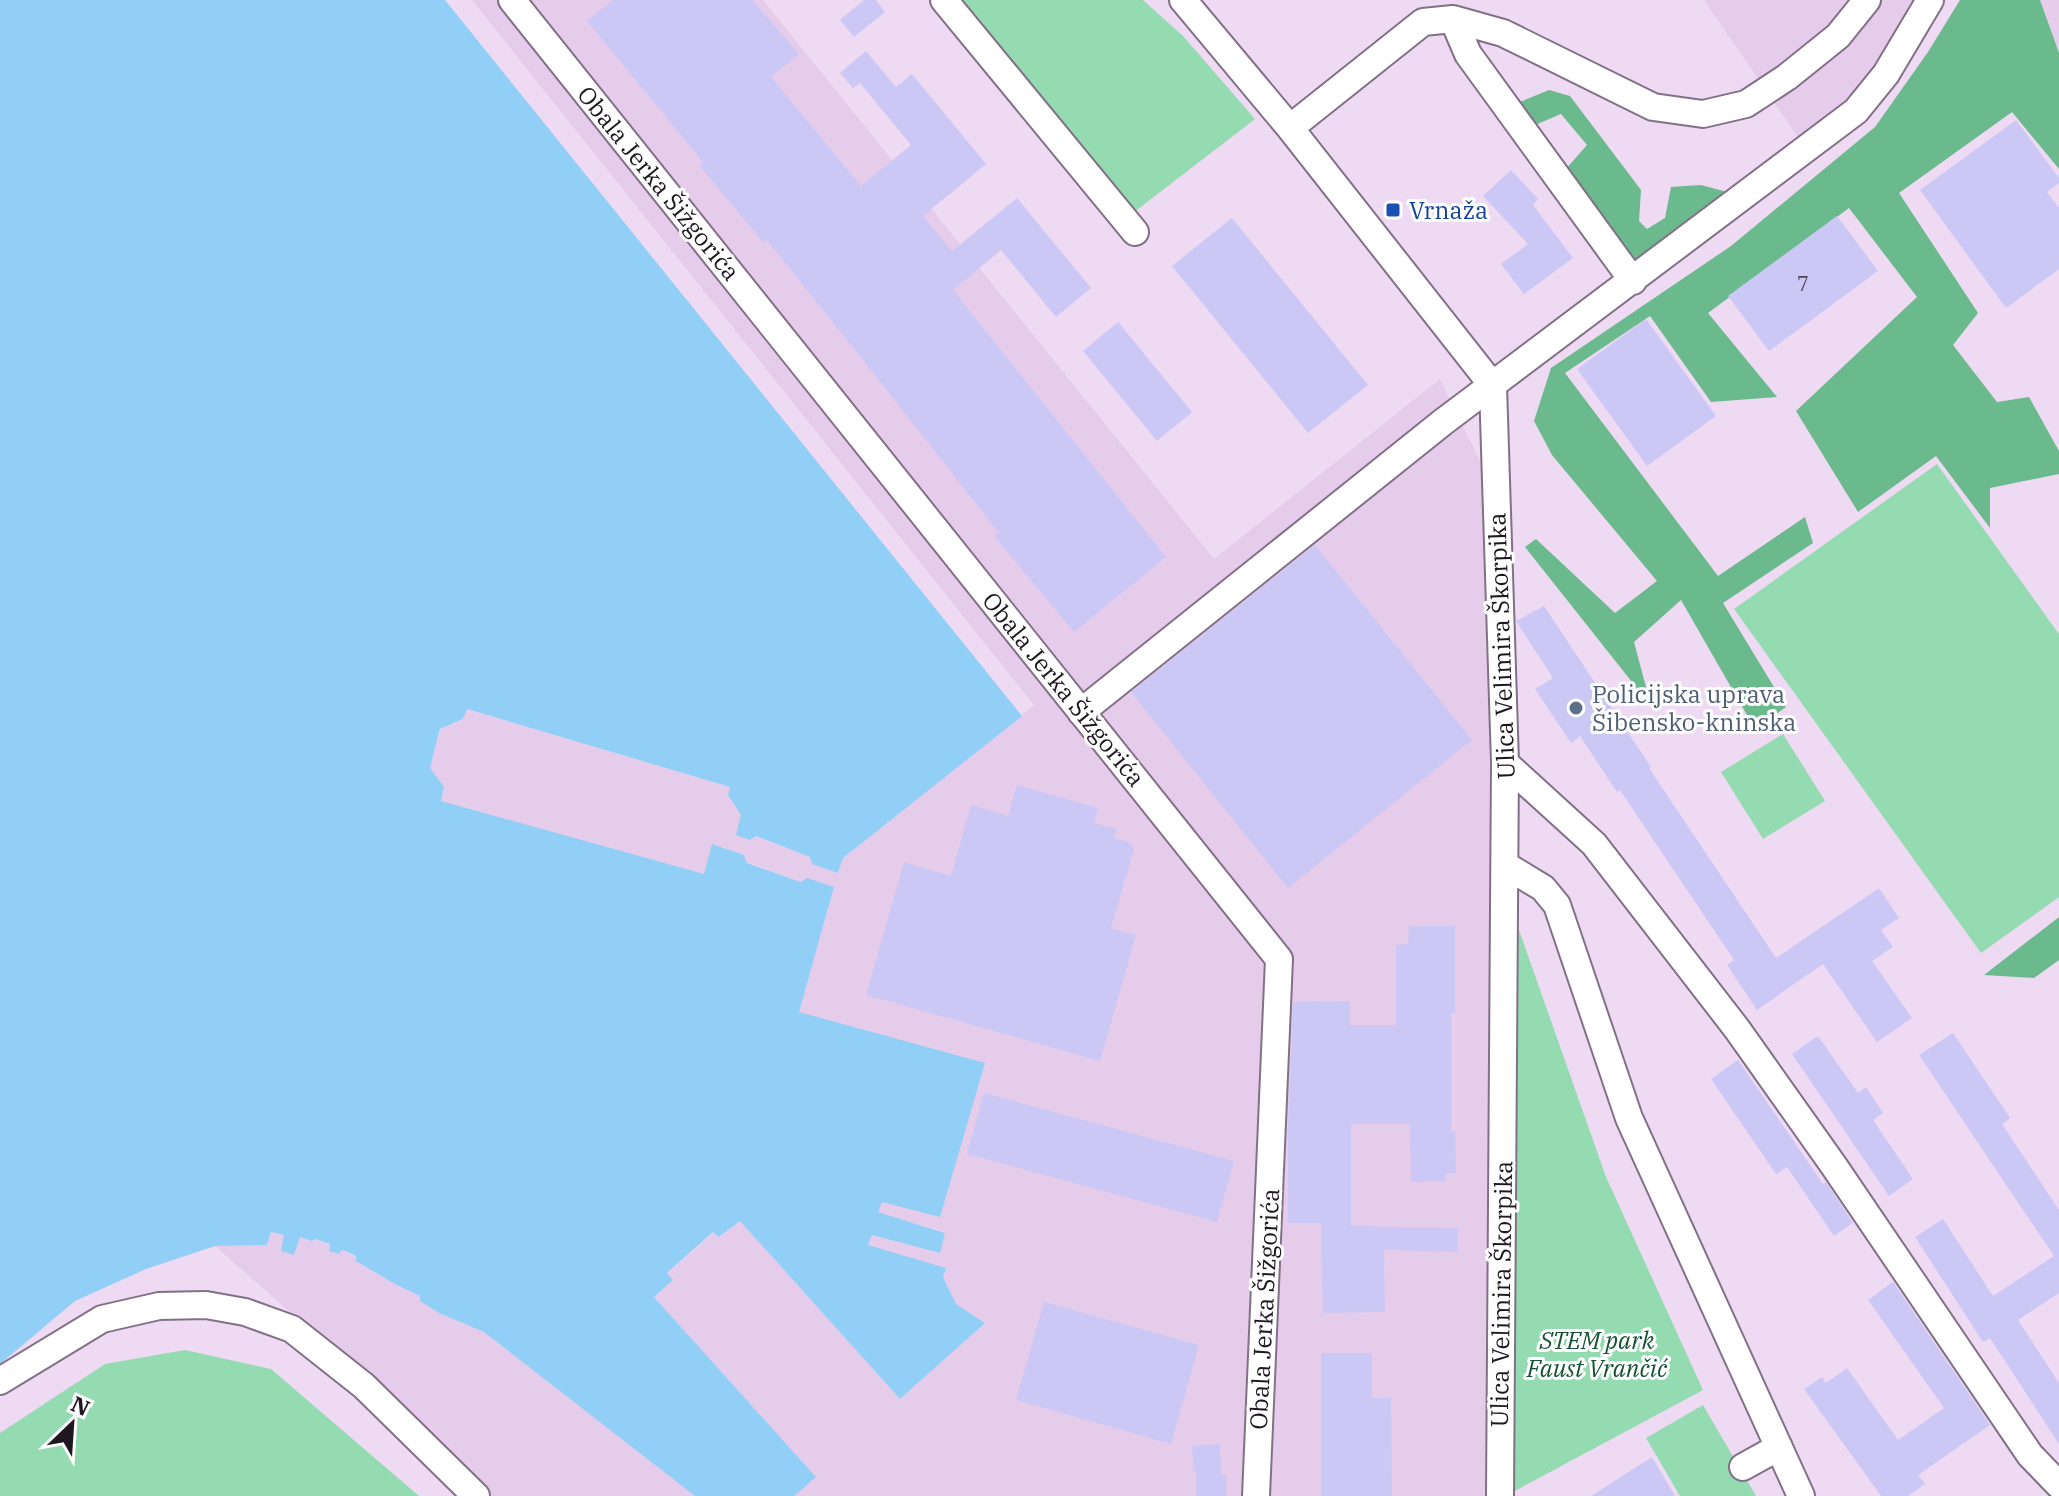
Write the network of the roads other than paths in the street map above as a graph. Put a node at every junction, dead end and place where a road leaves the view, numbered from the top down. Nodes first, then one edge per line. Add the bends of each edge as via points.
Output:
1 (512, 0) edge
2 (944, 0) edge
3 (1183, 0) edge
4 (1867, 0) edge
5 (1930, 0) edge
6 (1453, 19) junction
7 (1290, 128) junction
8 (1135, 232) dead end
9 (1633, 281) junction
10 (1493, 386) junction
11 (1081, 712) junction
12 (1505, 763) junction
13 (1505, 865) junction
14 (0, 1381) edge
15 (1779, 1447) junction
16 (1743, 1467) dead end
17 (2059, 1485) edge
18 (476, 1496) edge
19 (1256, 1496) edge
20 (1500, 1496) edge
21 (1801, 1496) edge

1 - 11 street, Obala Jerka Šižgorića
2 - 8 street
3 - 7 street
4 - 6 street via 1838,36 1787,77 1746,104 1703,114 1653,107 1503,33
5 - 9 street via 1886,74 1856,111
6 - 7 street via 1423,22
6 - 9 street via 1468,54
7 - 10 street
9 - 10 street
10 - 11 street
10 - 12 street, Ulica Velimira Škorpika
11 - 19 street, Obala Jerka Šižgorića via 1279,959
12 - 13 street, Ulica Velimira Škorpika
12 - 17 street via 1594,844 1737,1029 2030,1455
13 - 15 street via 1543,888 1557,905 1629,1118
13 - 20 street, Ulica Velimira Škorpika
14 - 18 street via 102,1319 159,1306 206,1305 245,1312 292,1329 364,1386
15 - 16 street
15 - 21 street

